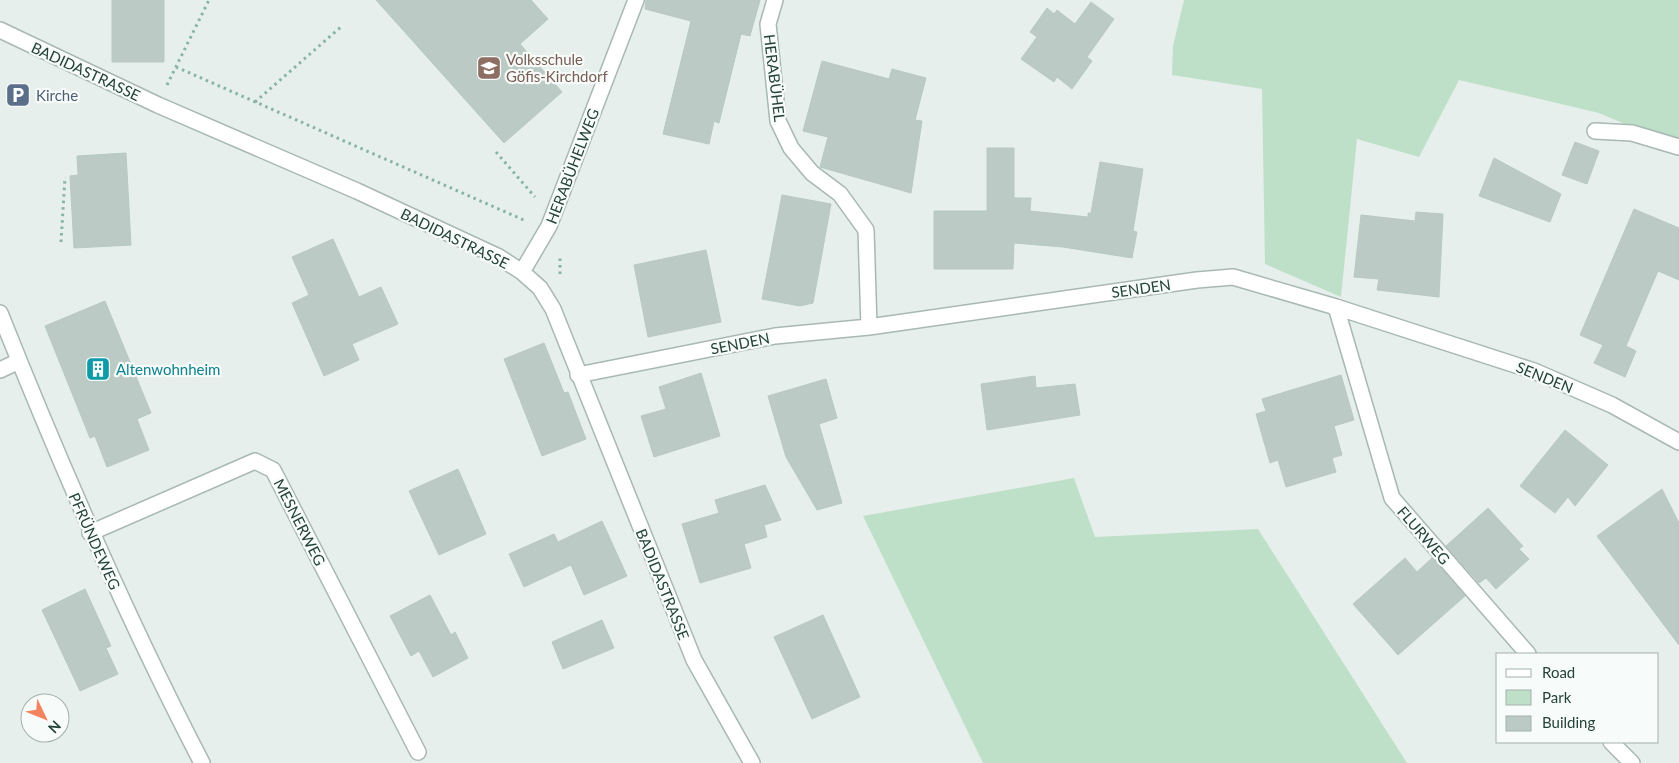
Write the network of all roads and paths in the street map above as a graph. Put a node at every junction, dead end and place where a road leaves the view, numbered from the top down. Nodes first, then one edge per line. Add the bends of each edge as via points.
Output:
1 (209, 0) edge
2 (636, 0) edge
3 (775, 0) edge
4 (342, 26) dead end
5 (0, 30) edge
6 (176, 67) junction
7 (256, 102) junction
8 (158, 105) junction
9 (1595, 131) dead end
10 (1679, 147) edge
11 (496, 152) dead end
12 (65, 177) dead end
13 (549, 226) junction
14 (61, 242) dead end
15 (522, 272) junction
16 (1336, 307) junction
17 (553, 309) junction
18 (0, 313) edge
19 (869, 327) junction
20 (19, 362) junction
21 (0, 370) edge
22 (578, 375) junction
23 (1679, 442) edge
24 (90, 533) junction
25 (1527, 653) edge
26 (1612, 743) edge
27 (418, 752) dead end
28 (202, 763) edge
29 (752, 763) edge
30 (1632, 763) edge

1 - 6 path
2 - 13 street, HERABÜHELWEG
3 - 19 street, HERABÜHEL via 768,24 778,121 791,148 812,173 840,194 866,230
4 - 7 path
5 - 8 street, BADIDASTRASSE
6 - 7 path
6 - 8 path
7 - 13 path via 534,224
8 - 15 street, BADIDASTRASSE via 499,256
9 - 10 street via 1632,133
11 - 13 path via 540,202
12 - 14 path
13 - 15 street, HERABÜHELWEG
13 - 17 path via 561,246 559,293
15 - 17 street, BADIDASTRASSE via 540,288
16 - 19 street, SENDEN via 1233,277
16 - 23 street, SENDEN via 1534,371 1612,405
16 - 25 street, FLURWEG via 1392,498
17 - 22 street, BADIDASTRASSE
18 - 20 street, PFRÜNDEWEG
19 - 22 street, SENDEN via 775,336
20 - 21 street
20 - 24 street, PFRÜNDEWEG
22 - 29 street, BADIDASTRASSE via 694,660
24 - 27 street, MESNERWEG via 255,460 273,470
24 - 28 street, PFRÜNDEWEG
26 - 30 street

